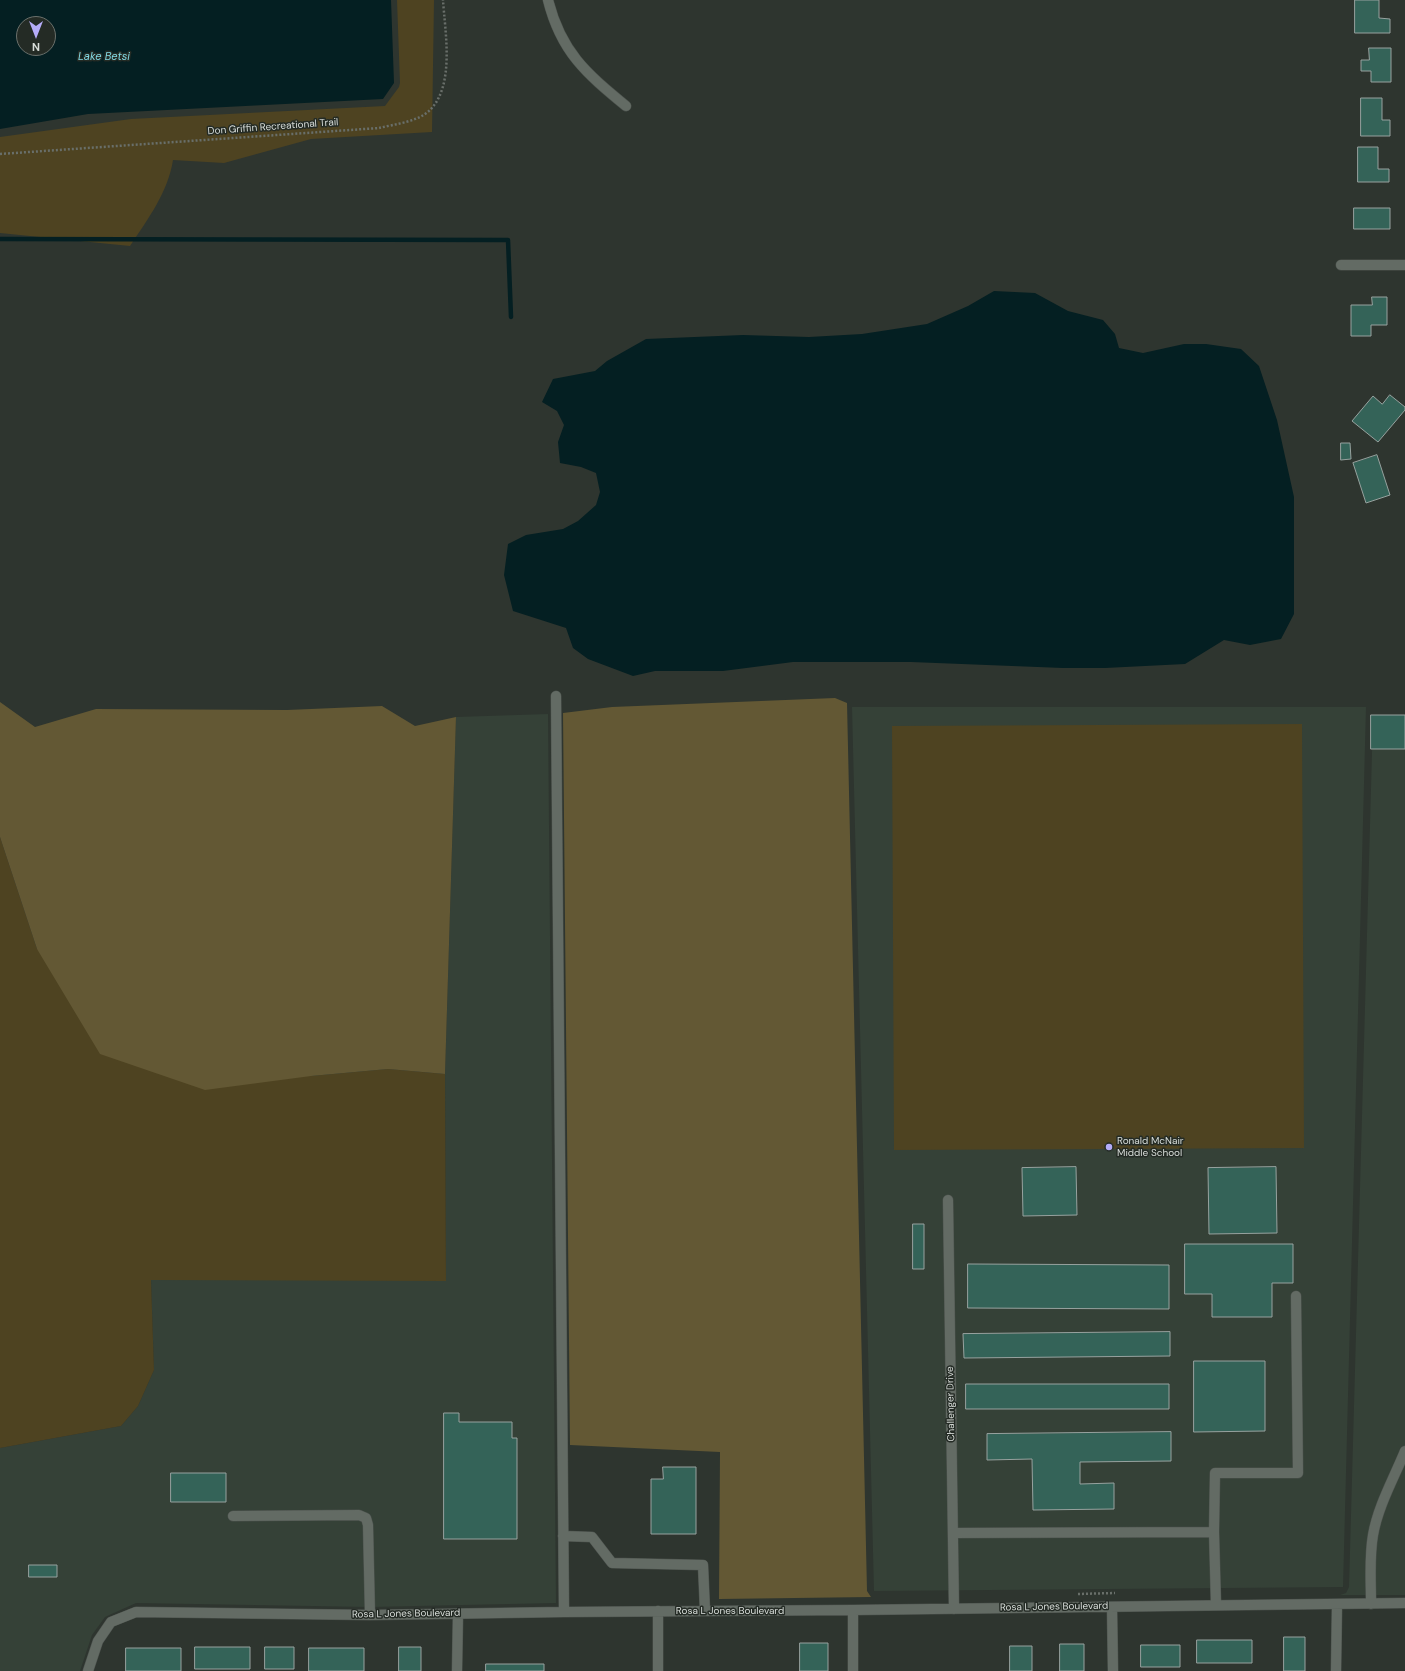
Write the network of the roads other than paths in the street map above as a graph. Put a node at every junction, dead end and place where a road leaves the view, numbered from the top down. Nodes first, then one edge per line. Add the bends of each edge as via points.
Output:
1 (548, 0) edge
2 (626, 106) dead end
3 (1341, 265) dead end
4 (1405, 265) edge
5 (556, 696) dead end
6 (948, 1200) dead end
7 (1296, 1296) dead end
8 (1405, 1451) edge
9 (233, 1516) dead end
10 (1214, 1532) junction
11 (953, 1533) junction
12 (563, 1536) junction
13 (1405, 1603) edge
14 (1337, 1604) junction
15 (1371, 1604) junction
16 (1216, 1605) junction
17 (1112, 1606) junction
18 (954, 1609) junction
19 (853, 1610) junction
20 (658, 1611) junction
21 (705, 1611) junction
22 (564, 1612) junction
23 (458, 1614) junction
24 (370, 1615) junction
25 (88, 1671) edge
26 (457, 1671) edge
27 (658, 1671) edge
28 (853, 1671) edge
29 (1113, 1671) edge
30 (1336, 1671) edge

1 - 2 street via 554,20 572,56 597,82
3 - 4 street
5 - 12 street
6 - 11 street, Challenger Drive
7 - 10 street via 1298,1473 1215,1473
8 - 15 street via 1373,1534
9 - 24 street via 359,1515 366,1518
10 - 11 street
10 - 16 street
11 - 18 street, Challenger Drive
12 - 21 street via 592,1537 612,1563 703,1564
12 - 22 street
13 - 15 street, Rosa L Jones Boulevard
14 - 15 street, Rosa L Jones Boulevard
14 - 16 street, Rosa L Jones Boulevard
14 - 30 street
16 - 17 street, Rosa L Jones Boulevard
17 - 18 street, Rosa L Jones Boulevard
17 - 29 street
18 - 19 street, Rosa L Jones Boulevard
19 - 21 street, Rosa L Jones Boulevard
19 - 28 street
20 - 21 street, Rosa L Jones Boulevard
20 - 22 street, Rosa L Jones Boulevard
20 - 27 street
22 - 23 street, Rosa L Jones Boulevard
23 - 24 street, Rosa L Jones Boulevard
23 - 26 street
24 - 25 street, Rosa L Jones Boulevard via 136,1612 111,1622 98,1641

